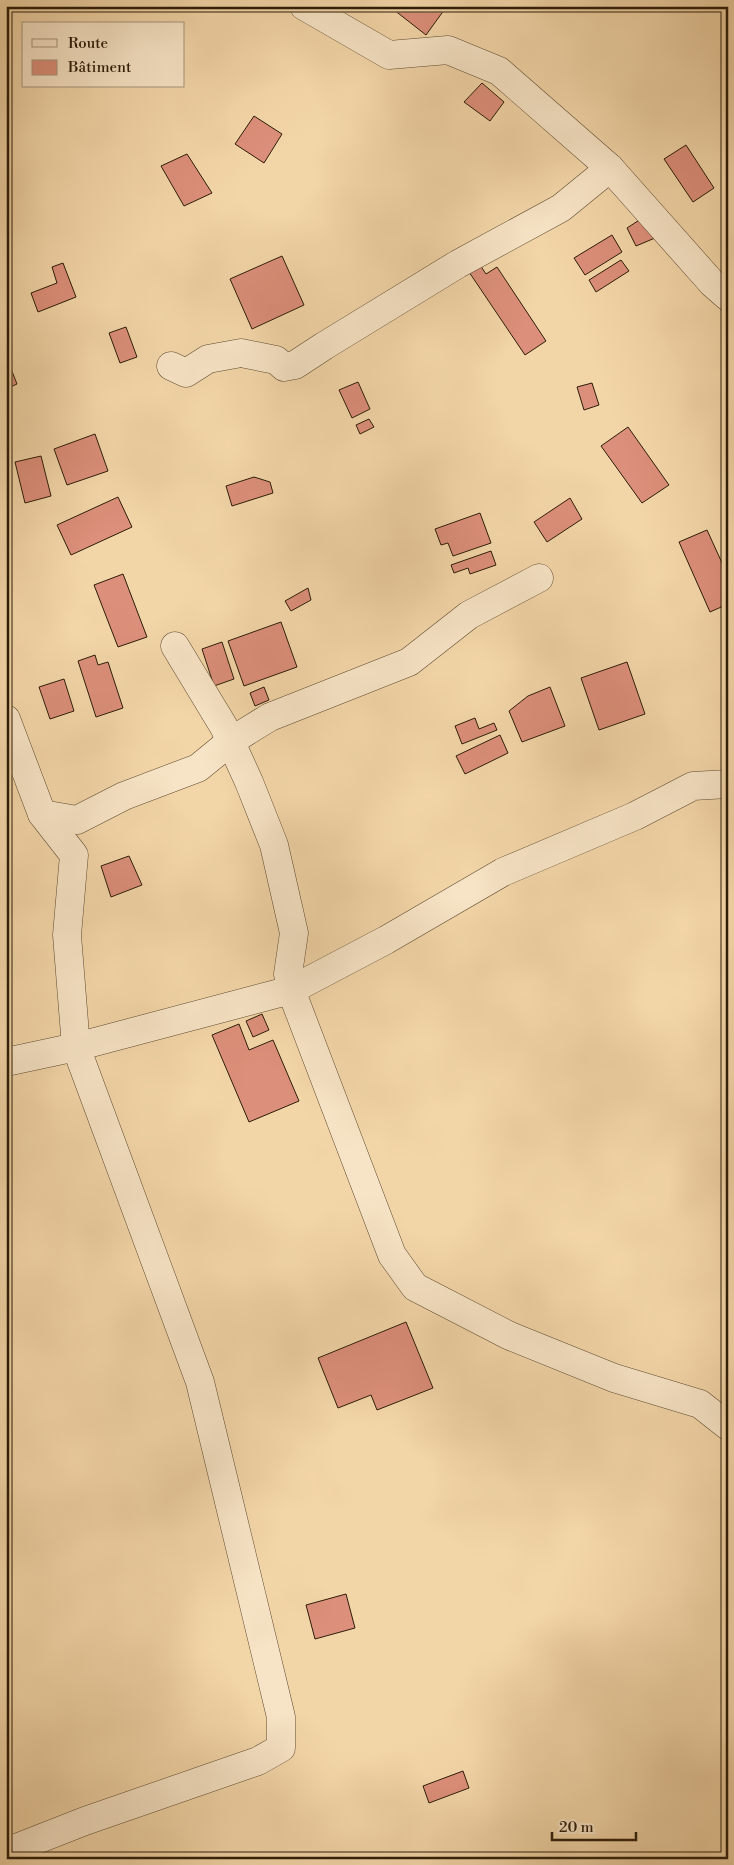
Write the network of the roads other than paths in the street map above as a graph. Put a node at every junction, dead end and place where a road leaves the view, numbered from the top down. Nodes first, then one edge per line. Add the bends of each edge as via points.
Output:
1 (304, 6) edge
2 (610, 168) junction
3 (722, 282) edge
4 (171, 366) dead end
5 (539, 578) dead end
6 (175, 646) dead end
7 (6, 719) edge
8 (231, 741) junction
9 (728, 784) edge
10 (42, 814) junction
11 (291, 990) junction
12 (76, 1047) junction
13 (6, 1062) edge
14 (728, 1426) edge
15 (6, 1852) edge

1 - 2 street via 389,55 448,50 499,71
2 - 3 street
2 - 4 street via 561,208 458,264 295,365 284,367 276,360 241,353 208,359 186,373
5 - 8 street via 469,615 409,662 270,717
6 - 8 street
7 - 10 street
8 - 10 street via 198,768 124,796 77,820
8 - 11 street via 274,845 294,934 288,974
9 - 11 street via 693,786 635,816 502,872 386,940
10 - 12 street via 74,855 67,935
11 - 12 street
11 - 14 street via 392,1255 415,1287 510,1336 614,1378 700,1404
12 - 13 street
12 - 15 street via 200,1382 281,1717 281,1748 258,1761

